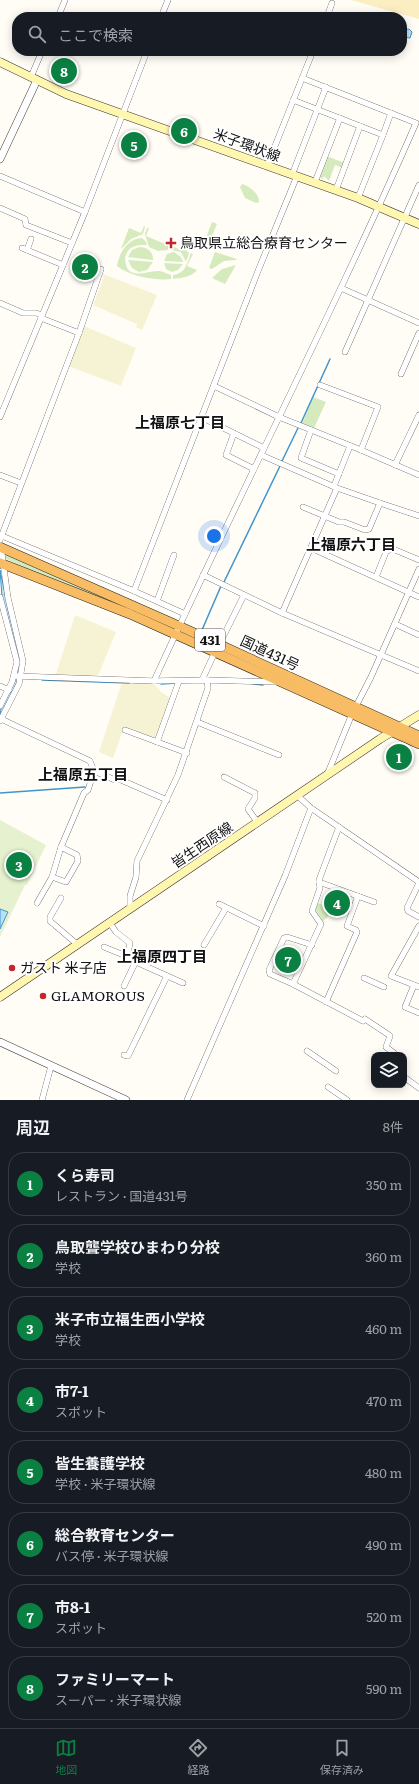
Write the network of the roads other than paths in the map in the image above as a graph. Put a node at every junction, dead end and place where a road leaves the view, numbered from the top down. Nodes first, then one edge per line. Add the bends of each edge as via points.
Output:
1 (65, 0) edge
2 (168, 0) edge
3 (332, 3) dead end
4 (60, 12) edge
5 (163, 12) edge
6 (329, 12) edge
7 (41, 56) edge
8 (145, 56) edge
9 (311, 56) edge
10 (0, 62) edge
11 (34, 78) junction
12 (302, 78) junction
13 (326, 87) junction
14 (293, 100) junction
15 (318, 109) junction
16 (391, 113) junction
17 (122, 114) junction
18 (419, 116) edge
19 (340, 118) junction
20 (416, 123) junction
21 (360, 126) junction
22 (383, 135) junction
23 (0, 159) edge
24 (267, 166) junction
25 (0, 176) edge
26 (294, 176) junction
27 (315, 182) junction
28 (419, 185) edge
29 (336, 190) junction
30 (358, 198) junction
31 (379, 206) junction
32 (0, 208) edge
33 (85, 212) junction
34 (405, 218) junction
35 (419, 224) edge
36 (31, 239) dead end
37 (72, 243) junction
38 (63, 265) junction
39 (101, 269) dead end
40 (341, 288) junction
41 (368, 300) junction
42 (0, 303) edge
43 (41, 317) junction
44 (419, 323) edge
45 (79, 333) junction
46 (419, 333) edge
47 (345, 352) dead end
48 (401, 374) dead end
49 (214, 386) junction
50 (320, 386) dead end
51 (2, 405) edge
52 (419, 415) edge
53 (0, 417) edge
54 (202, 417) junction
55 (279, 418) junction
56 (311, 430) junction
57 (234, 434) junction
58 (350, 446) junction
59 (264, 448) junction
60 (361, 450) junction
61 (261, 455) junction
62 (395, 465) junction
63 (254, 469) junction
64 (339, 474) junction
65 (0, 475) edge
66 (419, 475) edge
67 (21, 483) junction
68 (336, 487) junction
69 (380, 503) junction
70 (303, 507) dead end
71 (325, 516) junction
72 (419, 516) edge
73 (1, 542) edge
74 (311, 548) junction
75 (174, 555) dead end
76 (419, 560) edge
77 (2, 564) edge
78 (419, 569) edge
79 (203, 575) junction
80 (376, 578) junction
81 (134, 591) junction
82 (408, 592) junction
83 (244, 595) junction
84 (0, 597) edge
85 (419, 597) edge
86 (157, 601) junction
87 (282, 613) junction
88 (185, 614) junction
89 (9, 621) junction
90 (395, 624) junction
91 (177, 630) junction
92 (419, 635) edge
93 (217, 648) junction
94 (382, 654) junction
95 (419, 671) edge
96 (18, 676) junction
97 (205, 680) junction
98 (154, 681) junction
99 (179, 681) junction
100 (283, 682) junction
101 (0, 686) edge
102 (9, 690) junction
103 (0, 706) edge
104 (354, 711) junction
105 (419, 715) edge
106 (0, 720) edge
107 (197, 722) junction
108 (125, 730) dead end
109 (396, 730) junction
110 (419, 736) edge
111 (157, 742) junction
112 (419, 744) edge
113 (187, 753) junction
114 (279, 755) dead end
115 (94, 771) junction
116 (326, 776) junction
117 (224, 777) dead end
118 (298, 796) junction
119 (167, 800) junction
120 (311, 808) junction
121 (258, 823) junction
122 (339, 827) junction
123 (61, 847) junction
124 (52, 877) junction
125 (319, 882) junction
126 (419, 882) edge
127 (358, 896) junction
128 (61, 898) dead end
129 (374, 902) dead end
130 (37, 903) dead end
131 (219, 904) dead end
132 (130, 908) junction
133 (226, 908) junction
134 (419, 917) edge
135 (110, 923) junction
136 (264, 926) junction
137 (419, 926) edge
138 (78, 945) junction
139 (204, 945) dead end
140 (312, 945) junction
141 (104, 947) dead end
142 (126, 956) junction
143 (136, 962) junction
144 (167, 976) junction
145 (364, 978) dead end
146 (183, 983) dead end
147 (293, 984) junction
148 (124, 986) dead end
149 (417, 986) edge
150 (384, 987) dead end
151 (0, 997) edge
152 (326, 1002) junction
153 (419, 1013) edge
154 (0, 1042) edge
155 (308, 1051) dead end
156 (393, 1052) edge
157 (124, 1055) dead end
158 (51, 1066) junction
159 (336, 1071) dead end
160 (407, 1079) edge
161 (328, 1087) dead end
162 (419, 1088) edge
163 (42, 1100) edge
164 (126, 1100) edge
165 (187, 1100) edge
166 (347, 1100) edge

1 - 4 street
2 - 5 street
3 - 6 street
7 - 11 street
8 - 17 street
9 - 12 street
10 - 11 main road, 米子環状線
11 - 17 main road, 米子環状線 via 66,94
11 - 23 street
12 - 13 street
12 - 14 street
13 - 15 street
13 - 16 street
14 - 15 street
14 - 24 street
15 - 19 street
15 - 26 street
16 - 20 street
16 - 22 street
17 - 24 main road, 米子環状線
17 - 33 street
18 - 20 street
19 - 21 street
19 - 27 street
20 - 31 street
21 - 22 street
21 - 29 street
22 - 30 street
24 - 26 main road, 米子環状線
25 - 33 street
26 - 27 main road, 米子環状線
26 - 49 street
27 - 29 main road, 米子環状線
28 - 34 street
29 - 30 main road, 米子環状線
30 - 31 main road, 米子環状線
31 - 34 main road, 米子環状線
31 - 40 street
32 - 37 street via 25,218 27,226
33 - 37 street
34 - 35 main road, 米子環状線
34 - 41 street
36 - 38 street via 24,249
37 - 38 street
38 - 43 street
39 - 45 street
40 - 41 street
40 - 55 street
41 - 44 street
41 - 47 street
42 - 43 street via 23,313 36,313
43 - 45 street
43 - 51 street
45 - 67 street
46 - 48 street
49 - 54 street
49 - 55 street
50 - 60 street via 378,407
51 - 53 street
52 - 62 street
54 - 57 street
54 - 81 street
55 - 56 street
55 - 59 street
56 - 58 street
56 - 64 street via 301,458
57 - 59 street
57 - 63 street via 226,455
58 - 60 street
58 - 64 street
59 - 61 street
60 - 62 street
61 - 63 street
61 - 68 street
62 - 66 street
63 - 79 street
64 - 68 street
65 - 67 street
67 - 73 street
68 - 69 street
68 - 71 street
69 - 71 street via 367,530
69 - 72 street
70 - 71 street
71 - 74 street
73 - 77 street
73 - 81 street
73 - 91 highway, 国道431号 / 431
74 - 80 street
74 - 87 street
75 - 86 street
76 - 80 street via 393,549 389,550
77 - 89 street
77 - 91 highway, 国道431号 / 431
78 - 82 street
79 - 83 street
79 - 88 street
80 - 82 street
81 - 86 street
82 - 85 street
82 - 90 street
83 - 87 street
83 - 93 street
84 - 89 street
86 - 88 street
87 - 94 street
88 - 91 street
89 - 96 street via 22,654
90 - 92 street
90 - 94 street
91 - 93 highway, 国道431号 / 431
91 - 98 street
93 - 97 street
93 - 100 highway, 国道431号 / 431
93 - 104 highway, 国道431号 / 431
94 - 95 street
94 - 104 street
96 - 98 street
96 - 102 street
96 - 106 street
97 - 99 street
97 - 100 street
97 - 107 street via 208,688
98 - 99 street
99 - 111 street
100 - 104 highway, 国道431号 / 431
101 - 102 street
102 - 103 street
104 - 109 highway, 国道431号 / 431
104 - 116 street
105 - 109 main road, 皆生西原線
106 - 115 street via 90,761
107 - 113 street
107 - 114 street
108 - 111 street
109 - 110 highway, 国道431号 / 431
109 - 112 highway, 国道431号 / 431
109 - 116 main road, 皆生西原線
111 - 113 street
113 - 119 street
115 - 119 street
115 - 123 street via 88,790 84,793
116 - 118 main road, 皆生西原線
117 - 121 street via 255,793 255,798 248,809
118 - 120 street
118 - 121 main road, 皆生西原線
119 - 132 street via 137,861
120 - 122 street
120 - 136 street
121 - 132 main road, 皆生西原線
122 - 125 street
122 - 126 street
123 - 124 street
123 - 124 street via 77,855 78,861 66,882
124 - 130 street
125 - 127 street
125 - 140 street via 320,888 312,911 321,924
126 - 134 street via 406,908
127 - 129 street
127 - 152 street via 347,926 356,932
128 - 138 street via 50,921
131 - 133 street
132 - 135 main road, 皆生西原線
133 - 136 street
133 - 139 street
135 - 138 main road, 皆生西原線
135 - 142 street via 116,932 130,943
136 - 165 street
137 - 149 street via 391,976
138 - 151 main road, 皆生西原線
140 - 147 street
140 - 147 street via 283,938 269,972
141 - 142 street
142 - 143 street
143 - 144 street
143 - 148 street
144 - 146 street
144 - 157 street via 128,1056
145 - 150 street
147 - 152 street
149 - 153 street via 405,1006
152 - 156 street via 389,1035 386,1047
154 - 158 street
155 - 159 street
158 - 163 street
158 - 164 street
160 - 162 street
161 - 166 street

